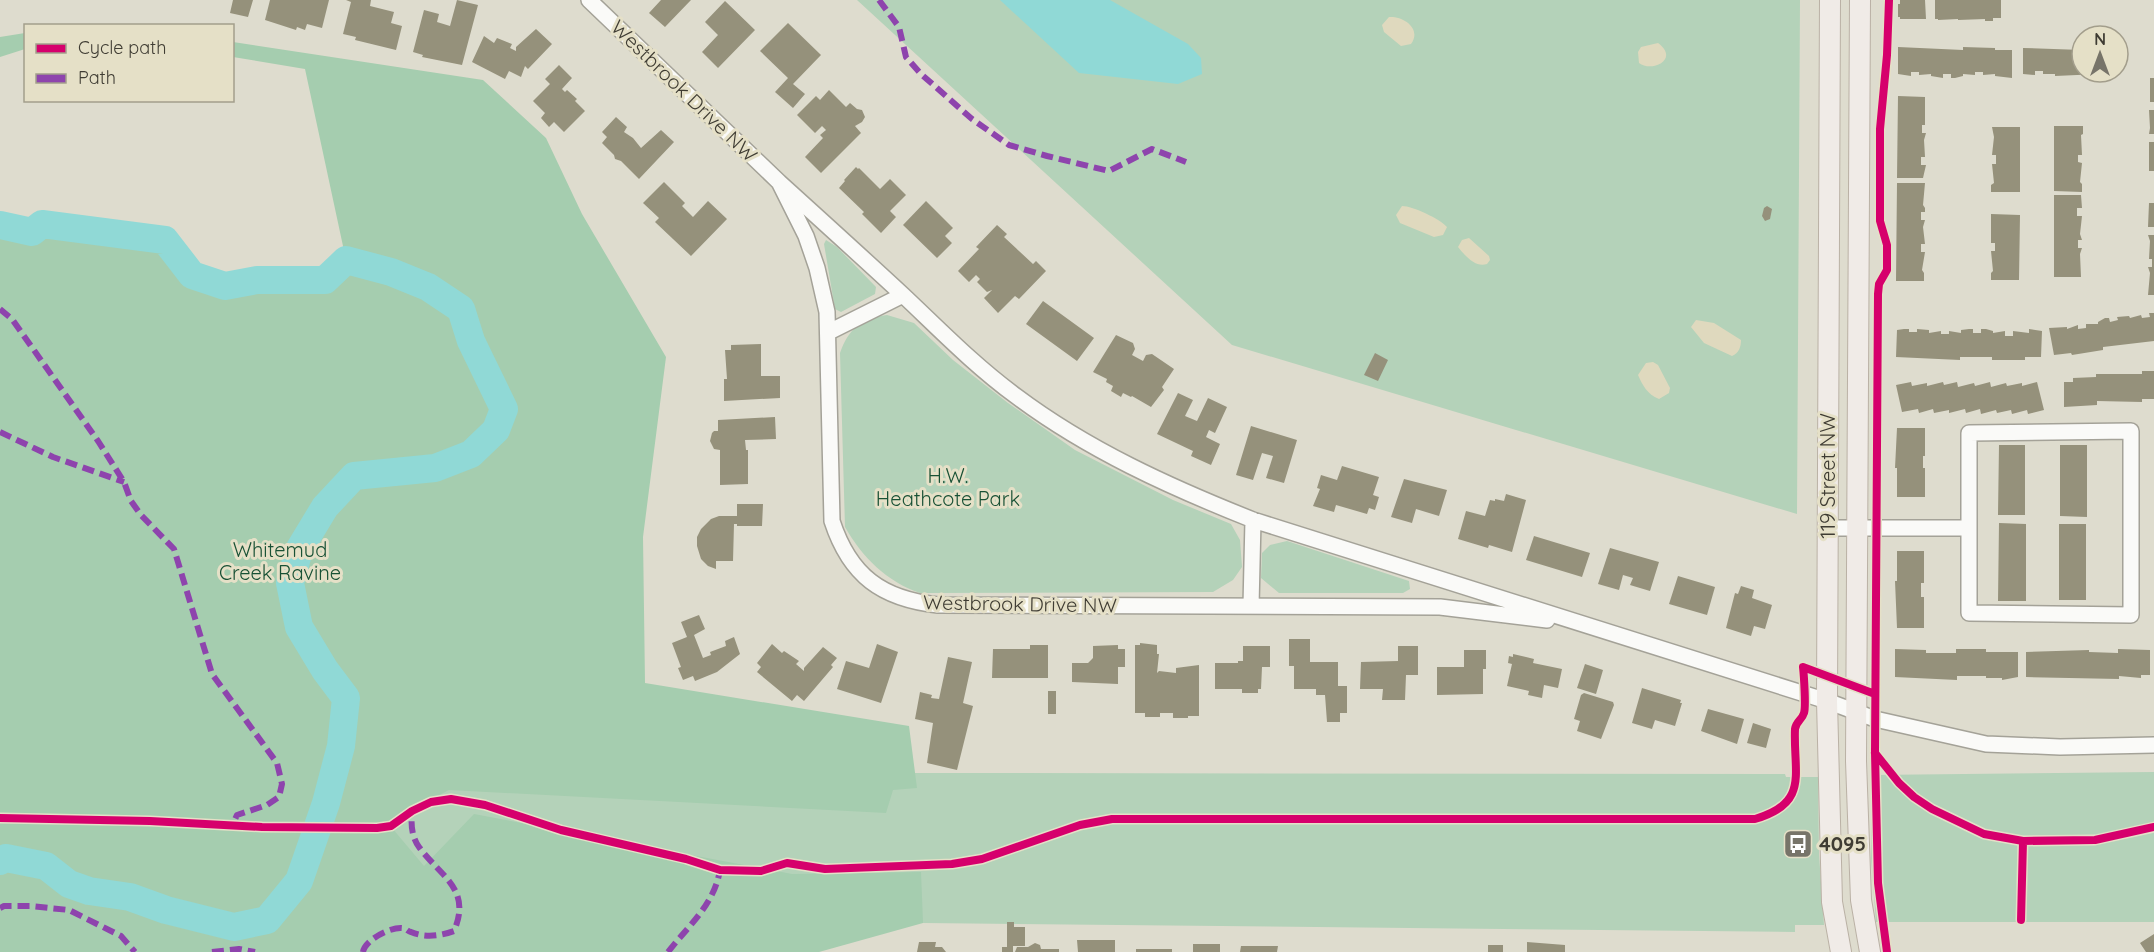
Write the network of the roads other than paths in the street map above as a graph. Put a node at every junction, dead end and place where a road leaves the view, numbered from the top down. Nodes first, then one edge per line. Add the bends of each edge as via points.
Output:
1 (589, 0) edge
2 (1830, 0) edge
3 (1860, 0) edge
4 (779, 182) junction
5 (903, 295) junction
6 (829, 332) junction
7 (1253, 520) junction
8 (1828, 528) junction
9 (1857, 528) junction
10 (1969, 528) junction
11 (1251, 606) junction
12 (1594, 627) junction
13 (1827, 701) junction
14 (1857, 712) junction
15 (2154, 745) edge
16 (1841, 952) edge
17 (1870, 952) edge

1 - 4 street, Westbrook Drive NW
2 - 8 main road, 119 Street NW
3 - 9 main road, 119 Street NW
4 - 5 street, Westbrook Drive NW
4 - 6 street, Westbrook Drive NW via 812,252
5 - 6 street
5 - 7 street, Westbrook Drive NW via 984,371 1048,418 1120,461
6 - 11 street, Westbrook Drive NW via 832,521 843,551 863,575 887,592 901,599 938,605
7 - 11 street
7 - 12 street, Westbrook Drive NW
8 - 9 street
8 - 13 main road, 119 Street NW
9 - 10 street
9 - 14 main road, 119 Street NW
10 - 10 street via 1969,432 2131,431 2131,615 1969,613
11 - 12 street, Westbrook Drive NW via 1440,606
12 - 13 street, Westbrook Drive NW
13 - 14 street, Westbrook Drive NW
13 - 16 main road, 119 Street NW via 1832,902
14 - 15 street, Westbrook Drive NW via 1986,744
14 - 17 main road, 119 Street NW via 1861,900

